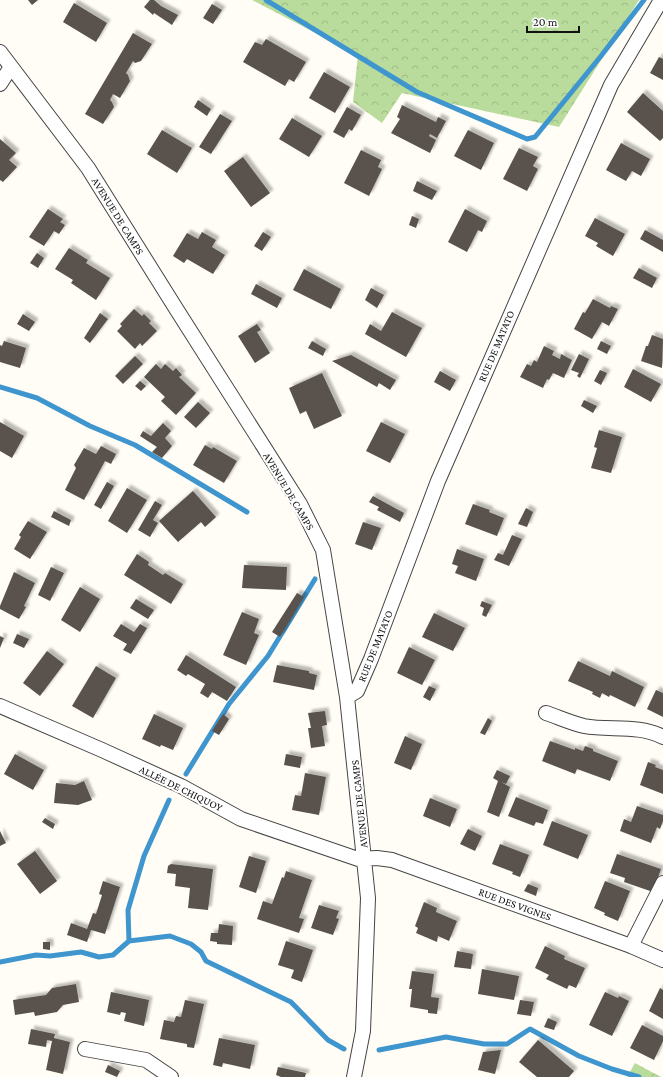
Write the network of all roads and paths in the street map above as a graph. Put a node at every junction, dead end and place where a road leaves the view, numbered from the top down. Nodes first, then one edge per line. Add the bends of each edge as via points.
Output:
1 (661, 0) edge
2 (0, 52) edge
3 (11, 67) junction
4 (0, 84) edge
5 (347, 697) junction
6 (0, 706) edge
7 (546, 713) dead end
8 (663, 737) edge
9 (365, 859) junction
10 (663, 883) edge
11 (631, 946) junction
12 (663, 960) edge
13 (85, 1049) dead end
14 (164, 1075) edge
15 (354, 1077) edge

1 - 5 street, RUE DE MATATO via 611,85 438,481 371,659 357,691
2 - 3 street, AVENUE DE CAMPS
3 - 4 street
3 - 5 street, AVENUE DE CAMPS via 88,168 300,504 323,550
5 - 9 street, AVENUE DE CAMPS
6 - 9 street, ALLÉE DE CHIQUOY via 181,786 241,819 358,859
7 - 8 street via 584,726 635,728
9 - 11 street, RUE DES VIGNES via 392,860
9 - 15 street, AVENUE DE CAMPS via 368,898 363,1031
10 - 11 street
11 - 12 street, RUE DES VIGNES
13 - 14 street via 146,1060

